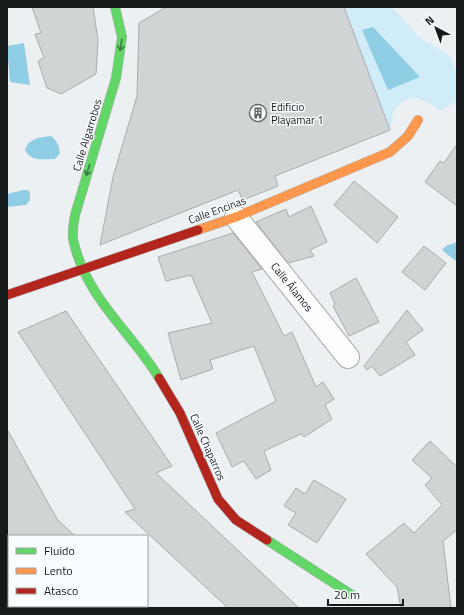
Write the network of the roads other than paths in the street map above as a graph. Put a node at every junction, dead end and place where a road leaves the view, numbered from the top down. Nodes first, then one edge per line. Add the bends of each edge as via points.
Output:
1 (115, 7) edge
2 (418, 120) dead end
3 (236, 217) junction
4 (83, 268) junction
5 (7, 295) edge
6 (348, 357) dead end
7 (352, 595) dead end

1 -> 4 street, Calle Algarrobos via 122,37 116,78 75,215 73,238
2 - 3 street, Calle Encinas via 408,136 390,152
3 - 4 street, Calle Encinas
3 - 6 street, Calle Álamos
4 - 5 street, Calle Encinas
4 - 7 street, Calle Chaparros via 99,300 154,371 180,413 222,503 236,520

